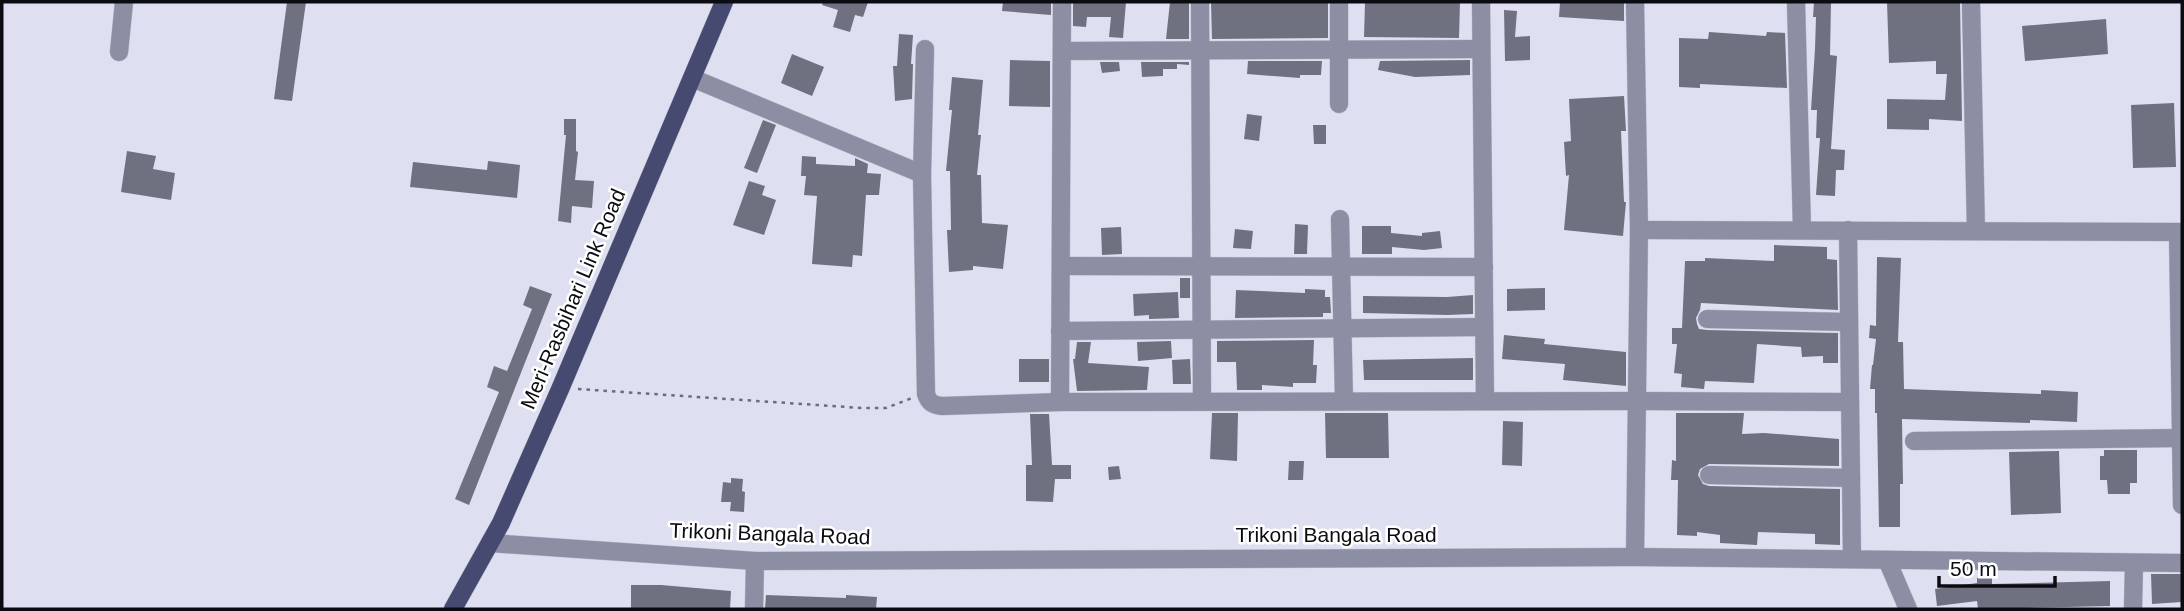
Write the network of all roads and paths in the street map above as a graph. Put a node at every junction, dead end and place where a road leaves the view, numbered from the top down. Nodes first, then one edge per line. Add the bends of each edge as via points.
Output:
1 (124, 2) edge
2 (723, 2) edge
3 (1062, 2) edge
4 (1200, 2) edge
5 (1339, 2) edge
6 (1481, 2) edge
7 (1635, 2) edge
8 (1796, 2) edge
9 (1971, 2) edge
10 (925, 49) dead end
11 (1339, 49) junction
12 (1481, 49) junction
13 (1200, 50) junction
14 (1062, 51) junction
15 (119, 52) dead end
16 (692, 78) junction
17 (1339, 104) dead end
18 (922, 174) junction
19 (1340, 219) dead end
20 (1639, 230) junction
21 (1802, 230) junction
22 (1848, 230) junction
23 (1976, 231) junction
24 (2180, 232) edge
25 (1061, 266) junction
26 (1202, 266) junction
27 (1341, 266) junction
28 (1484, 267) junction
29 (1707, 319) dead end
30 (1849, 322) junction
31 (1485, 327) junction
32 (1342, 328) junction
33 (1202, 329) junction
34 (1060, 331) junction
35 (561, 387) junction
36 (926, 388) junction
37 (1202, 401) junction
38 (1344, 401) junction
39 (1485, 401) junction
40 (1637, 401) junction
41 (1060, 402) junction
42 (1850, 402) junction
43 (2181, 439) edge
44 (1914, 441) dead end
45 (1709, 475) dead end
46 (1851, 478) junction
47 (2182, 505) edge
48 (490, 543) junction
49 (1634, 557) junction
50 (1852, 559) junction
51 (1887, 560) junction
52 (755, 561) junction
53 (2134, 563) junction
54 (2182, 563) edge
55 (453, 609) edge
56 (754, 609) edge
57 (1908, 609) edge
58 (2133, 609) edge

1 - 15 street
2 - 16 main road, Meri-Rasbihari Link Road
3 - 14 street
4 - 13 street
5 - 11 street
6 - 12 street
7 - 20 street
8 - 21 street
9 - 23 street
10 - 18 street
11 - 12 street
11 - 13 street
11 - 17 street
12 - 28 street
13 - 14 street
13 - 26 street
14 - 25 street
16 - 18 street
16 - 35 main road, Meri-Rasbihari Link Road
18 - 36 street
19 - 27 street
20 - 21 street
20 - 40 street
21 - 22 street
22 - 23 street
22 - 30 street
23 - 24 street
24 - 43 street
25 - 26 street
25 - 34 street
26 - 27 street
26 - 33 street
27 - 28 street
27 - 32 street
28 - 31 street
29 - 30 street
30 - 42 street
31 - 32 street
31 - 39 street
32 - 33 street
32 - 38 street
33 - 34 street
33 - 37 street
34 - 41 street
35 - 36 path via 874,408 886,408
35 - 48 main road, Meri-Rasbihari Link Road
36 - 41 street via 928,401 942,406
37 - 38 street
37 - 41 street
38 - 39 street
39 - 40 street
40 - 42 street
40 - 49 street
42 - 46 street
43 - 44 street
43 - 47 street
45 - 46 street
46 - 50 street
48 - 52 street, Trikoni Bangala Road
48 - 55 main road, Meri-Rasbihari Link Road
49 - 50 street, Trikoni Bangala Road
49 - 52 street, Trikoni Bangala Road
50 - 51 street, Trikoni Bangala Road
51 - 53 street, Trikoni Bangala Road
51 - 57 street
52 - 56 street
53 - 54 street, Trikoni Bangala Road
53 - 58 street

